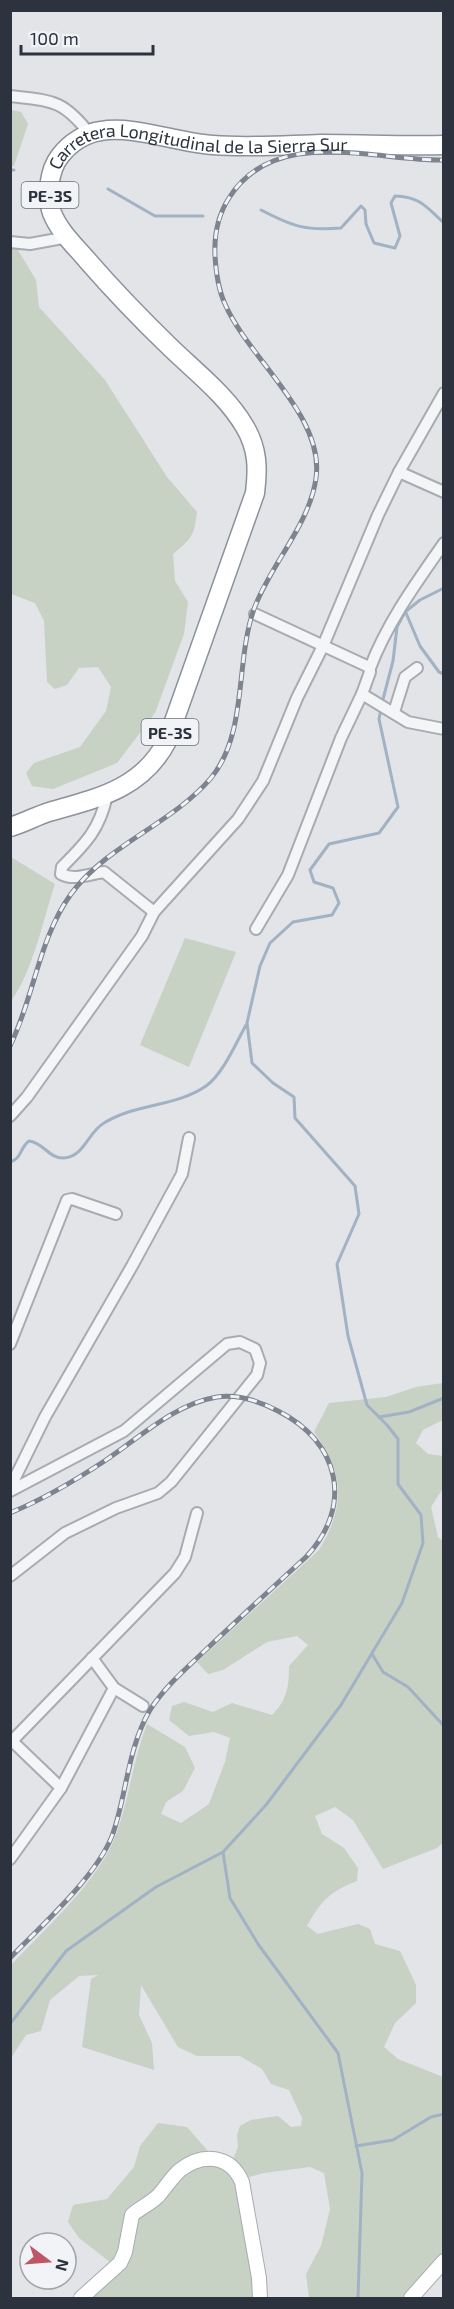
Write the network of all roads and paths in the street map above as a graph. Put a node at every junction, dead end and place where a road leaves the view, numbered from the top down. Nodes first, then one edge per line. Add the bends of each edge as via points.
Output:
1 (10, 96) edge
2 (88, 133) junction
3 (444, 145) edge
4 (68, 237) junction
5 (10, 242) edge
6 (444, 393) edge
7 (399, 472) junction
8 (444, 492) edge
9 (444, 543) edge
10 (255, 614) dead end
11 (323, 646) junction
12 (370, 668) junction
13 (417, 668) dead end
14 (366, 696) junction
15 (391, 711) junction
16 (444, 729) edge
17 (106, 795) junction
18 (10, 827) edge
19 (154, 912) junction
20 (256, 929) dead end
21 (10, 1116) edge
22 (189, 1138) dead end
23 (116, 1214) dead end
24 (10, 1344) edge
25 (10, 1490) edge
26 (197, 1513) dead end
27 (10, 1576) edge
28 (92, 1658) junction
29 (114, 1688) junction
30 (143, 1706) dead end
31 (11, 1741) edge
32 (60, 1788) junction
33 (10, 1858) edge
34 (444, 2261) edge
35 (81, 2298) edge
36 (260, 2298) edge
37 (411, 2298) edge

1 - 2 street via 61,106 75,115
2 - 3 highway, Carretera Longitudinal de la Sierra Sur via 116,130 236,147
2 - 4 highway, Carretera Longitudinal de la Sierra Sur / PE-3S via 59,158 50,183 52,212
4 - 5 street via 30,244
4 - 17 highway, Carretera Longitudinal de la Sierra Sur / PE-3S via 147,324 225,400 254,444 258,466 255,493 167,741 146,771
6 - 7 street
7 - 8 street
7 - 11 street
9 - 12 street via 409,593
10 - 11 street
11 - 12 street
11 - 19 street via 255,796
12 - 14 street
13 - 15 street via 405,677
14 - 15 street
14 - 20 street via 341,738 288,874
15 - 16 street via 408,722
17 - 18 highway, Carretera Longitudinal de la Sierra Sur / PE-3S
17 - 19 street via 96,830 62,867 61,874 87,876 104,872
19 - 21 street via 142,936
22 - 25 street via 182,1174 45,1417
23 - 24 street via 67,1200
25 - 27 street via 124,1431 227,1344 240,1342 255,1349 260,1363 256,1375 171,1482 158,1493 65,1533
26 - 28 street via 185,1557 176,1573
28 - 29 street
28 - 31 street
29 - 30 street
29 - 32 street
31 - 32 street
32 - 33 street
34 - 37 street
35 - 36 street via 120,2263 132,2215 157,2197 179,2171 205,2158 220,2159 242,2182

